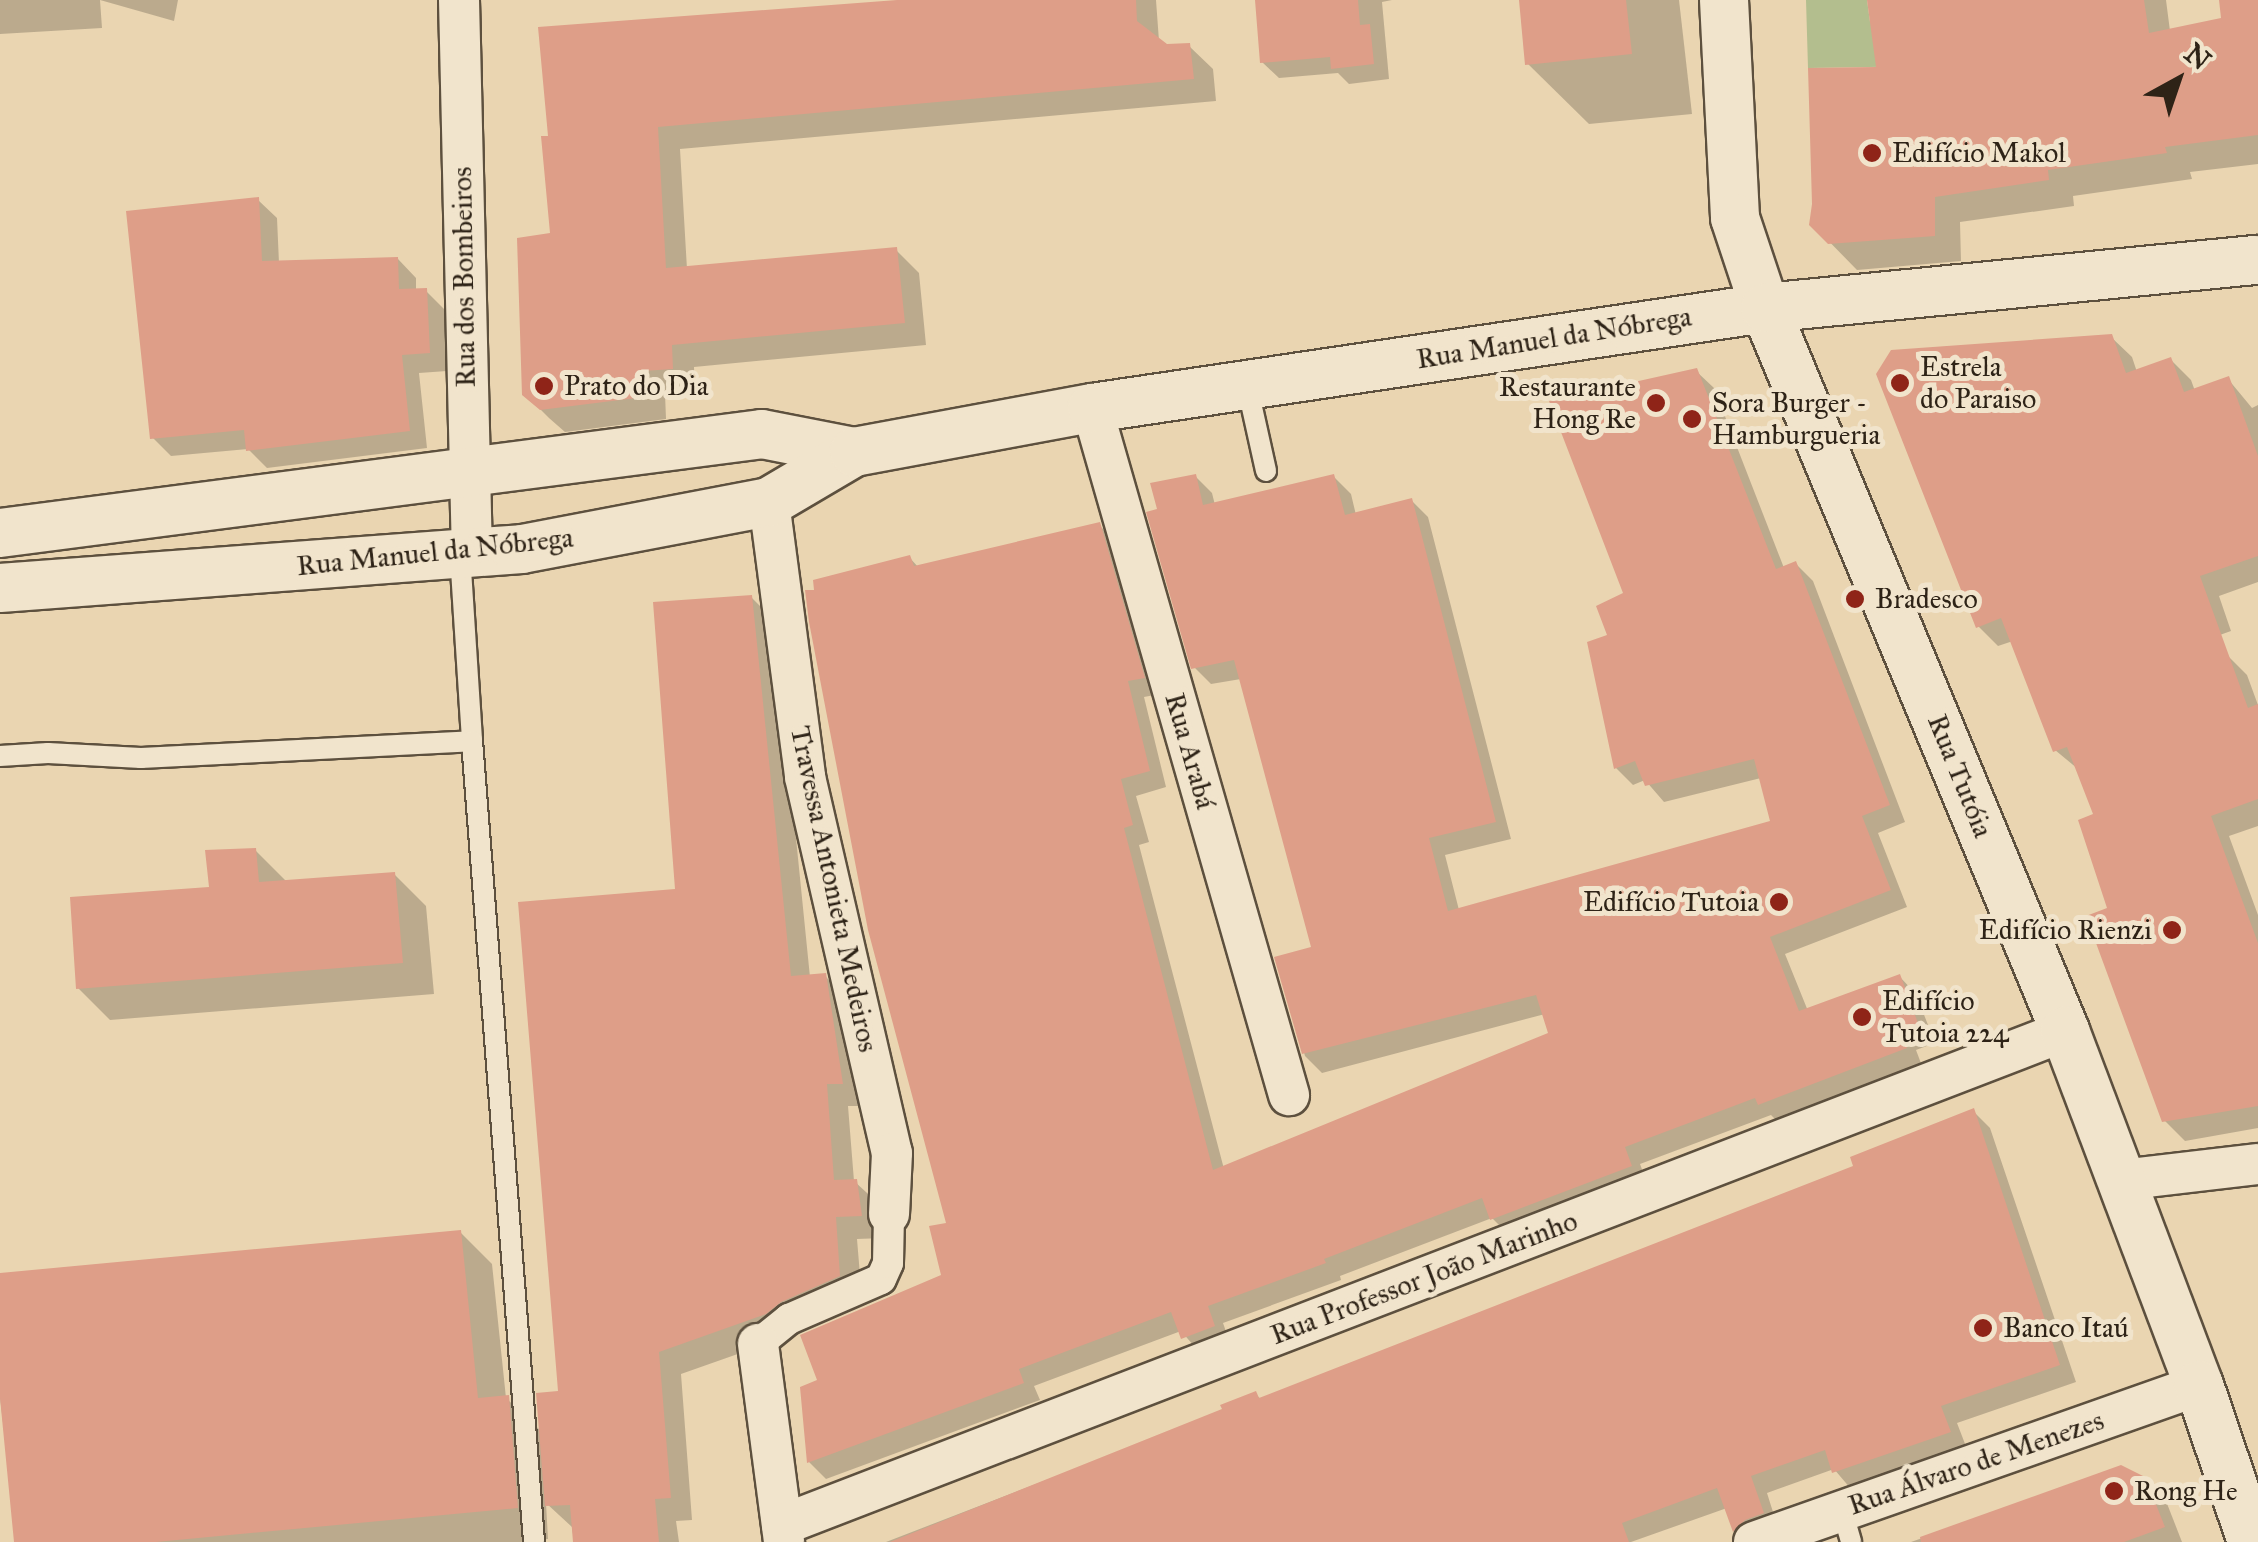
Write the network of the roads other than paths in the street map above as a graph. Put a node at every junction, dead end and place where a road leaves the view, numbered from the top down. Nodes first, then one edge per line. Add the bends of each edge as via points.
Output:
1 (458, 0) edge
2 (1724, 0) edge
3 (2258, 260) edge
4 (1765, 308) junction
5 (1248, 384) junction
6 (1092, 408) junction
7 (854, 452) junction
8 (1266, 471) dead end
9 (467, 474) junction
10 (770, 502) junction
11 (0, 533) edge
12 (466, 554) junction
13 (0, 588) edge
14 (472, 740) junction
15 (0, 756) edge
16 (2065, 1031) junction
17 (1289, 1095) dead end
18 (2258, 1164) edge
19 (2121, 1180) junction
20 (889, 1214) joint
21 (758, 1344) joint
22 (2199, 1385) junction
23 (1846, 1526) edge
24 (783, 1533) edge
25 (534, 1542) edge
26 (1754, 1542) edge
27 (2252, 1542) edge

1 - 9 street, Rua dos Bombeiros
2 - 4 street, Rua Tutóia via 1734,218
3 - 4 street, Rua Manuel da Nóbrega
4 - 5 street, Rua Manuel da Nóbrega
4 - 16 street, Rua Tutóia
5 - 6 street, Rua Manuel da Nóbrega
5 - 8 lane
6 - 7 street, Rua Manuel da Nóbrega
6 - 17 street, Rua Arabá
7 - 9 street, Rua Manuel da Nóbrega via 762,434
7 - 10 street, Rua Manuel da Nóbrega
9 - 11 street, Rua Manuel da Nóbrega
9 - 12 street, Rua dos Bombeiros
10 - 12 street, Rua Manuel da Nóbrega
10 - 20 street, Travessa Antonieta Medeiros via 805,777 892,1153
12 - 13 street, Rua Manuel da Nóbrega
12 - 14 lane
14 - 15 lane via 142,758
14 - 25 lane
16 - 19 street, Rua Tutóia
16 - 24 street, Rua Professor João Marinho
18 - 19 street
19 - 22 street, Rua Tutóia
20 - 21 street via 882,1278 789,1319
21 - 24 street
22 - 23 street, Rua Álvaro de Menezes
22 - 27 street, Rua Tutóia
23 - 26 street, Rua Álvaro de Menezes

